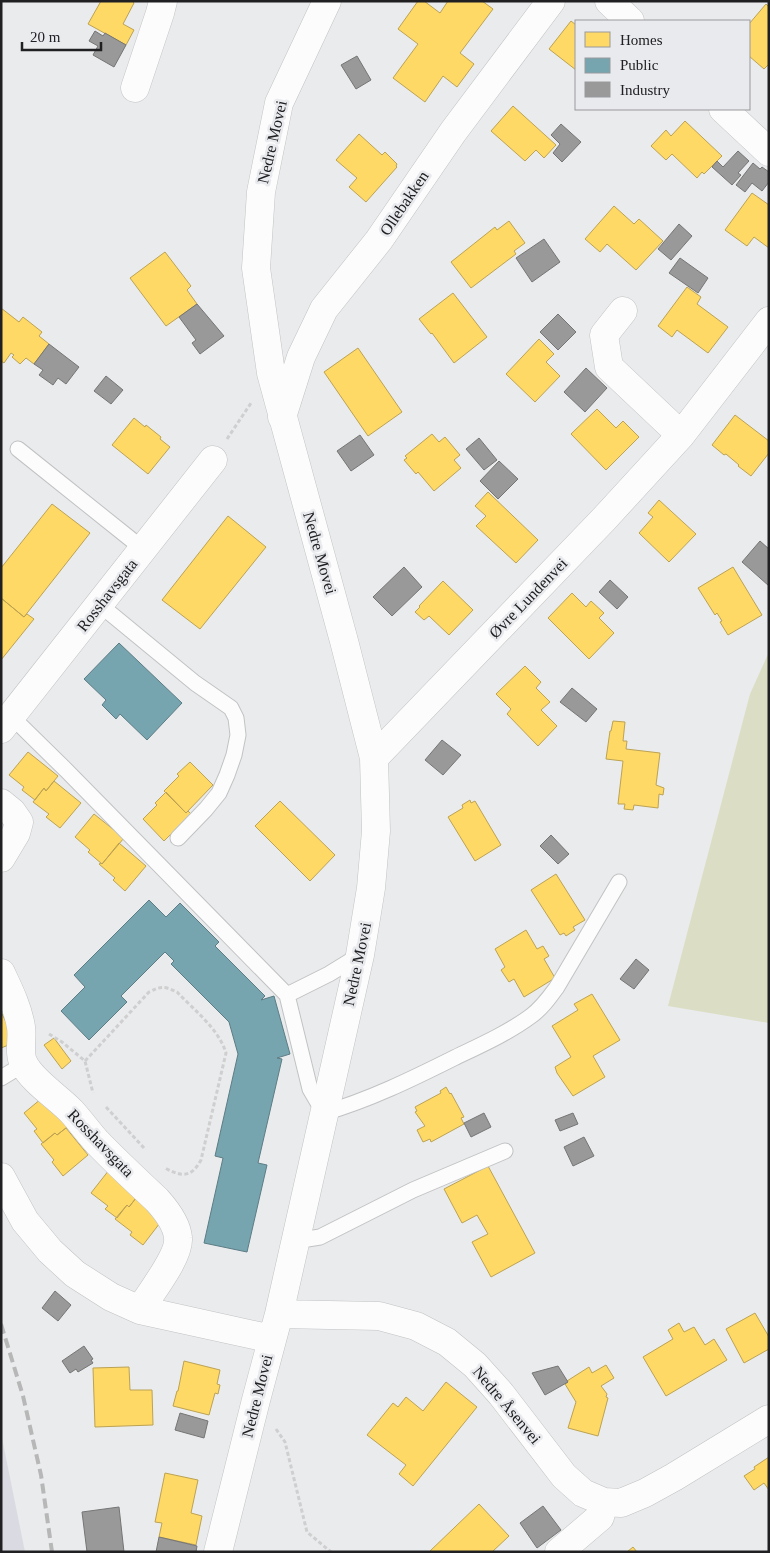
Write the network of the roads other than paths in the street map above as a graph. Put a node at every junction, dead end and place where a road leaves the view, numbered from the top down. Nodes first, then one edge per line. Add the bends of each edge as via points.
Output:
1 (163, 1) edge
2 (327, 1) edge
3 (551, 1) edge
4 (609, 1) edge
5 (629, 20) edge
6 (135, 88) dead end
7 (724, 110) edge
8 (769, 152) edge
9 (623, 311) dead end
10 (769, 321) edge
11 (282, 417) junction
12 (681, 435) junction
13 (18, 449) dead end
14 (213, 460) road end
15 (143, 549) junction
16 (99, 604) junction
17 (6, 723) edge
18 (374, 758) junction
19 (1, 803) edge
20 (178, 838) dead end
21 (1, 858) edge
22 (619, 882) dead end
23 (360, 955) junction
24 (1, 973) edge
25 (287, 995) junction
26 (24, 1064) junction
27 (1, 1078) edge
28 (324, 1113) junction
29 (505, 1151) dead end
30 (1, 1177) edge
31 (295, 1241) junction
32 (140, 1310) junction
33 (280, 1314) junction
34 (272, 1339) junction
35 (769, 1419) edge
36 (604, 1502) junction
37 (218, 1552) edge
38 (559, 1552) edge

1 - 6 street
2 - 11 street, Nedre Movei via 280,103 261,192 256,268 271,373
3 - 11 street, Ollebakken via 453,132 379,240 324,309 301,357
4 - 5 street
7 - 8 street
9 - 12 street via 604,335 609,367
10 - 12 street, Øvre Lundenvei
11 - 18 street, Nedre Movei
12 - 18 street, Øvre Lundenvei
13 - 15 lane
14 - 15 street, Rosshavsgata
15 - 16 street, Rosshavsgata
16 - 17 street, Rosshavsgata
16 - 20 lane via 231,708 236,718 238,735 234,755 219,793
17 - 25 lane via 66,770
18 - 23 street, Nedre Movei via 376,831
19 - 21 street via 18,822 16,833
22 - 28 lane via 557,987 532,1015 505,1033 428,1071
23 - 25 lane
23 - 28 street, Nedre Movei
24 - 26 street via 22,1029
25 - 28 lane via 310,1089
26 - 27 lane
26 - 32 street, Rosshavsgata via 33,1078 73,1113 170,1218 178,1238 177,1248
28 - 31 street, Nedre Movei
29 - 31 lane via 413,1190 320,1237
30 - 32 street via 25,1221 74,1274
31 - 33 street, Nedre Movei
32 - 34 street
33 - 34 street, Nedre Movei
33 - 36 street, Nedre Åsenvei via 378,1316 416,1326 447,1342 475,1365 501,1394 564,1476 583,1493
34 - 37 street, Nedre Movei
35 - 36 street, Nedre Åsenvei via 644,1493 621,1503
36 - 38 street via 600,1517

